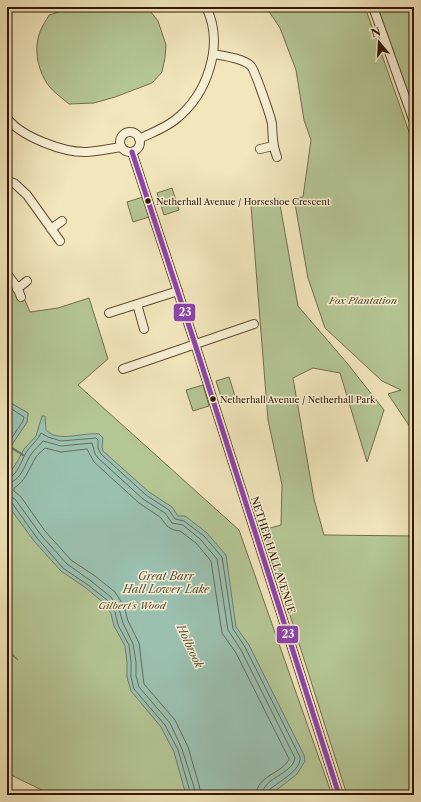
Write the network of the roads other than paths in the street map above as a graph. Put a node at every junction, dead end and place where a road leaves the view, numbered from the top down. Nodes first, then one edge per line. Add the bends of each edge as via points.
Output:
1 (206, 7) edge
2 (373, 7) edge
3 (213, 54) junction
4 (8, 122) edge
5 (414, 122) edge
6 (140, 139) junction
7 (273, 146) junction
8 (121, 147) junction
9 (260, 149) dead end
10 (132, 152) junction
11 (277, 157) dead end
12 (7, 181) edge
13 (62, 221) dead end
14 (52, 230) junction
15 (60, 241) dead end
16 (7, 274) edge
17 (28, 281) dead end
18 (17, 288) junction
19 (178, 291) junction
20 (21, 298) dead end
21 (137, 304) junction
22 (109, 313) dead end
23 (254, 324) dead end
24 (144, 328) dead end
25 (195, 344) junction
26 (123, 369) dead end
27 (339, 795) edge

1 - 3 street via 213,29
2 - 5 street
3 - 6 street via 204,83 185,112 174,121
3 - 7 street via 235,58 251,66 272,123
4 - 8 street via 46,144 68,149 86,152
6 - 8 street via 136,134 126,133 122,136
6 - 10 street via 137,150
7 - 9 street
7 - 11 street
8 - 10 street via 127,152
10 - 19 street, NETHER HALL AVENUE
12 - 14 street via 14,183 27,195
13 - 14 street
14 - 15 street
16 - 18 street
17 - 18 street
18 - 20 street
19 - 21 street
19 - 25 street, NETHER HALL AVENUE
21 - 22 street
21 - 24 street
23 - 25 street
25 - 26 street
25 - 27 street, NETHER HALL AVENUE

